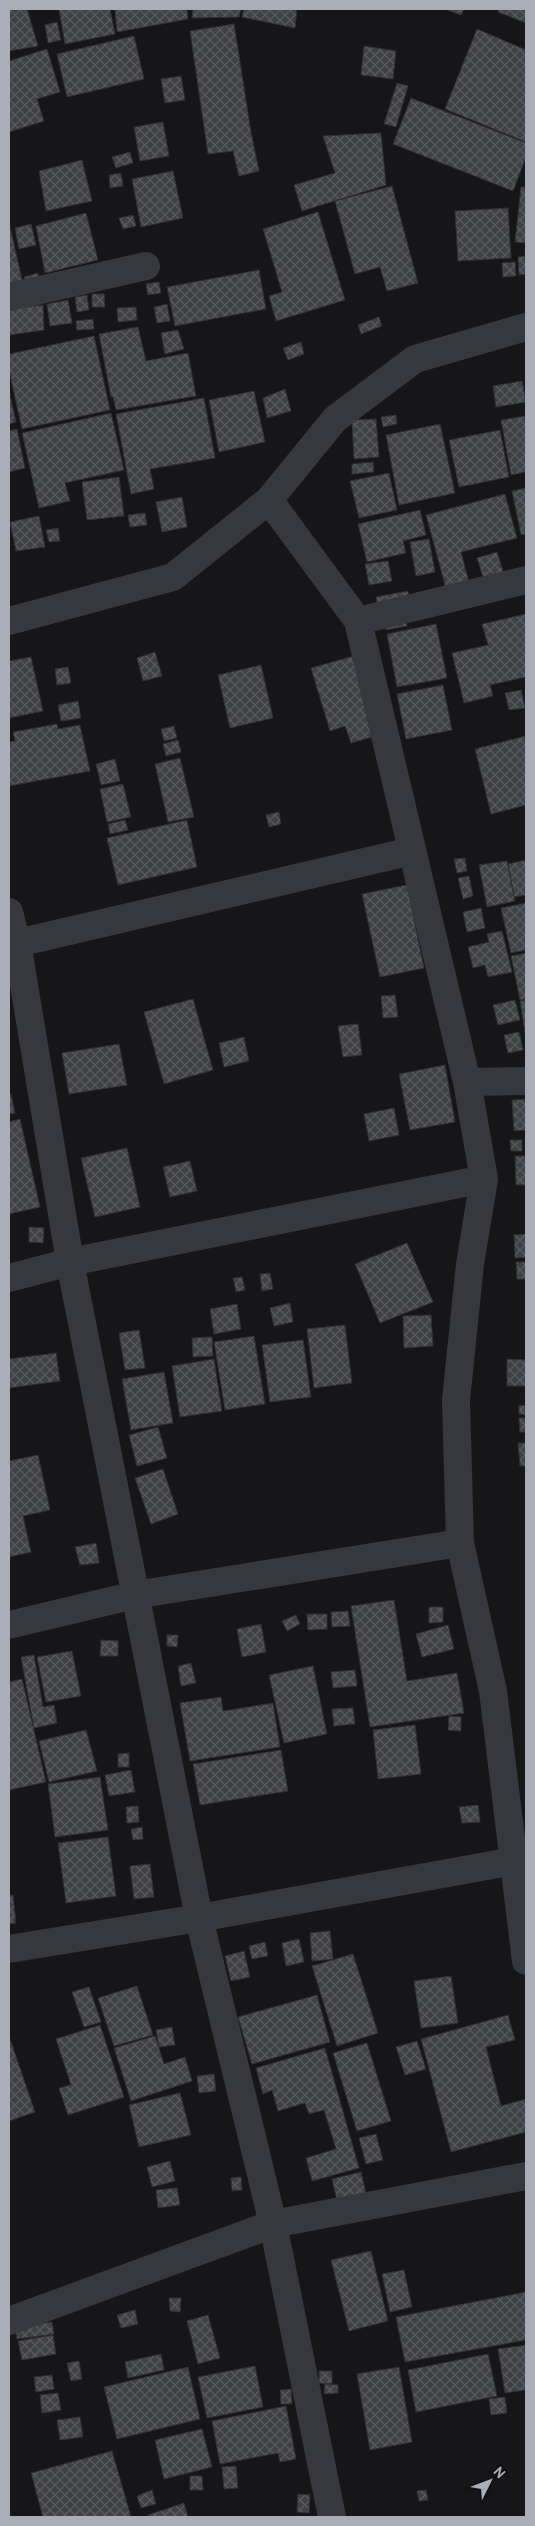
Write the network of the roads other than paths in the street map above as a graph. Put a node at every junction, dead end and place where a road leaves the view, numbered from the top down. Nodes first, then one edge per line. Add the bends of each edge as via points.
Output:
1 (146, 266) dead end
2 (9, 296) edge
3 (526, 327) edge
4 (269, 500) junction
5 (526, 580) edge
6 (9, 621) edge
7 (358, 621) junction
8 (412, 851) junction
9 (9, 912) edge
10 (13, 944) edge
11 (526, 1081) edge
12 (467, 1082) junction
13 (484, 1180) junction
14 (70, 1262) junction
15 (9, 1278) edge
16 (460, 1543) junction
17 (135, 1595) junction
18 (9, 1625) edge
19 (514, 1861) junction
20 (199, 1918) junction
21 (9, 1949) edge
22 (526, 1961) edge
23 (526, 2176) edge
24 (273, 2224) junction
25 (9, 2321) edge
26 (332, 2517) edge

1 - 2 street
3 - 4 street via 415,359 335,419
4 - 6 street via 173,577
4 - 7 street
5 - 7 street
7 - 8 street
8 - 10 street
8 - 12 street
9 - 10 street
10 - 14 street
11 - 12 street
12 - 13 street
13 - 14 street
13 - 16 street via 470,1264 456,1400
14 - 15 street
14 - 17 street
16 - 17 street
16 - 19 street via 493,1691
17 - 18 street
17 - 20 street
19 - 20 street
19 - 22 street
20 - 21 street
20 - 24 street
23 - 24 street
24 - 25 street
24 - 26 street

